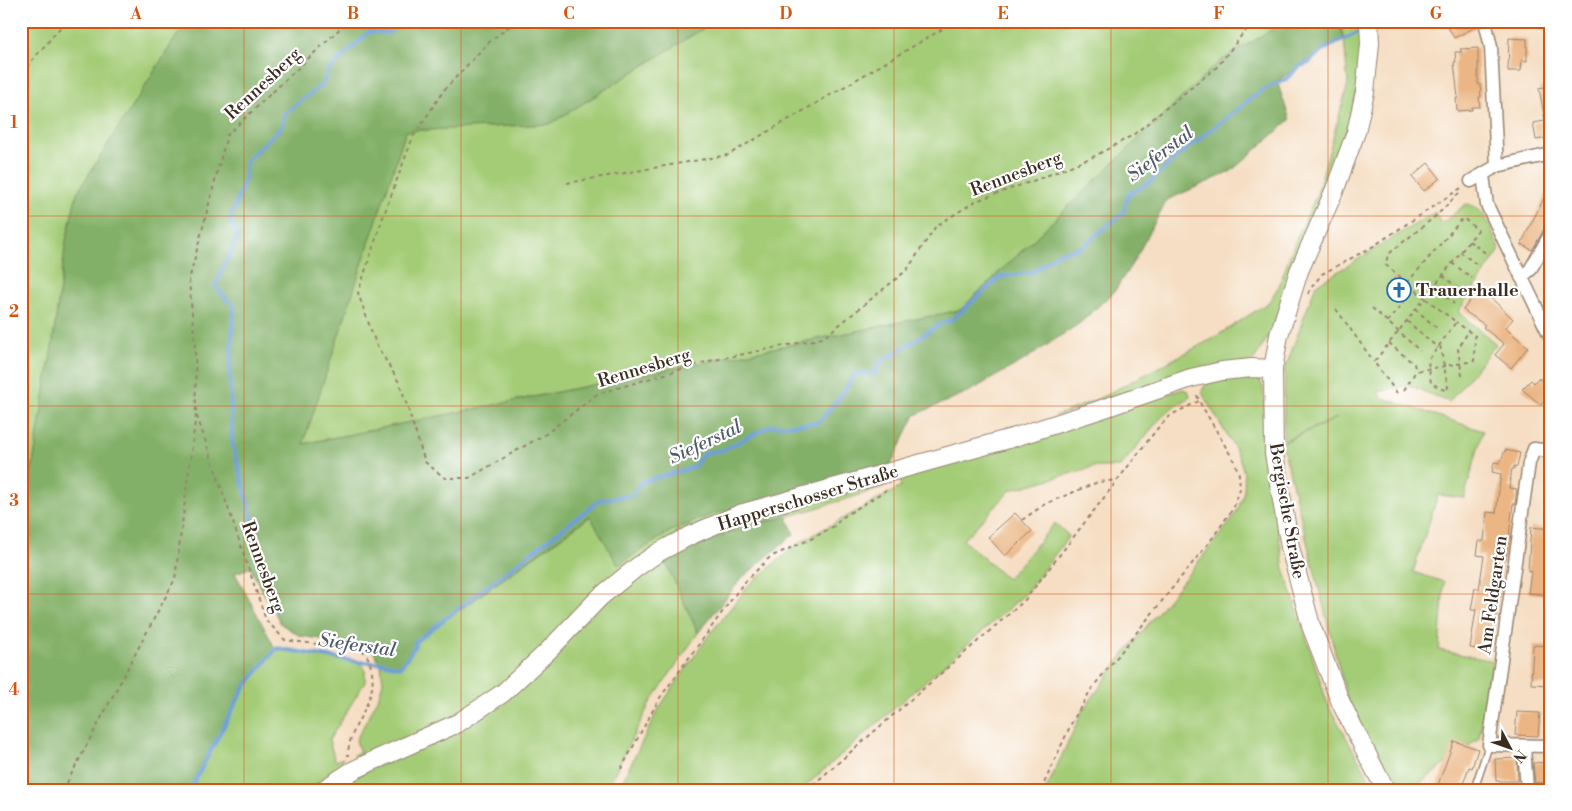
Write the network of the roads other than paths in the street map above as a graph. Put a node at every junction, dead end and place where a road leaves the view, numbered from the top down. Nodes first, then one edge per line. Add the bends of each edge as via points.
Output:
1 (1368, 21) edge
2 (1484, 21) edge
3 (1547, 21) edge
4 (1551, 24) edge
5 (1551, 154) edge
6 (1497, 166) junction
7 (1551, 233) edge
8 (1521, 277) junction
9 (1551, 338) edge
10 (1273, 368) junction
11 (1551, 451) edge
12 (1489, 745) junction
13 (1524, 746) junction
14 (1551, 746) edge
15 (323, 790) edge
16 (1386, 790) edge
17 (1474, 790) edge
18 (1527, 790) edge

1 - 10 street, Bergische Straße via 1370,44 1365,92 1356,132 1335,189 1298,271
2 - 6 street via 1491,47
3 - 4 street
5 - 6 street
6 - 8 street via 1472,182 1487,205
7 - 8 street via 1530,270
8 - 9 street
10 - 15 street, Happerschosser Straße via 1222,371 1191,378 1012,438 740,514 691,535 636,567 503,693 458,722 352,772
10 - 16 street, Bergische Straße via 1274,454 1290,547 1311,626 1341,703
11 - 12 street, Am Feldgarten via 1534,449 1529,463
12 - 13 street
12 - 17 lane, Am Feldgarten
13 - 14 street
13 - 18 street

